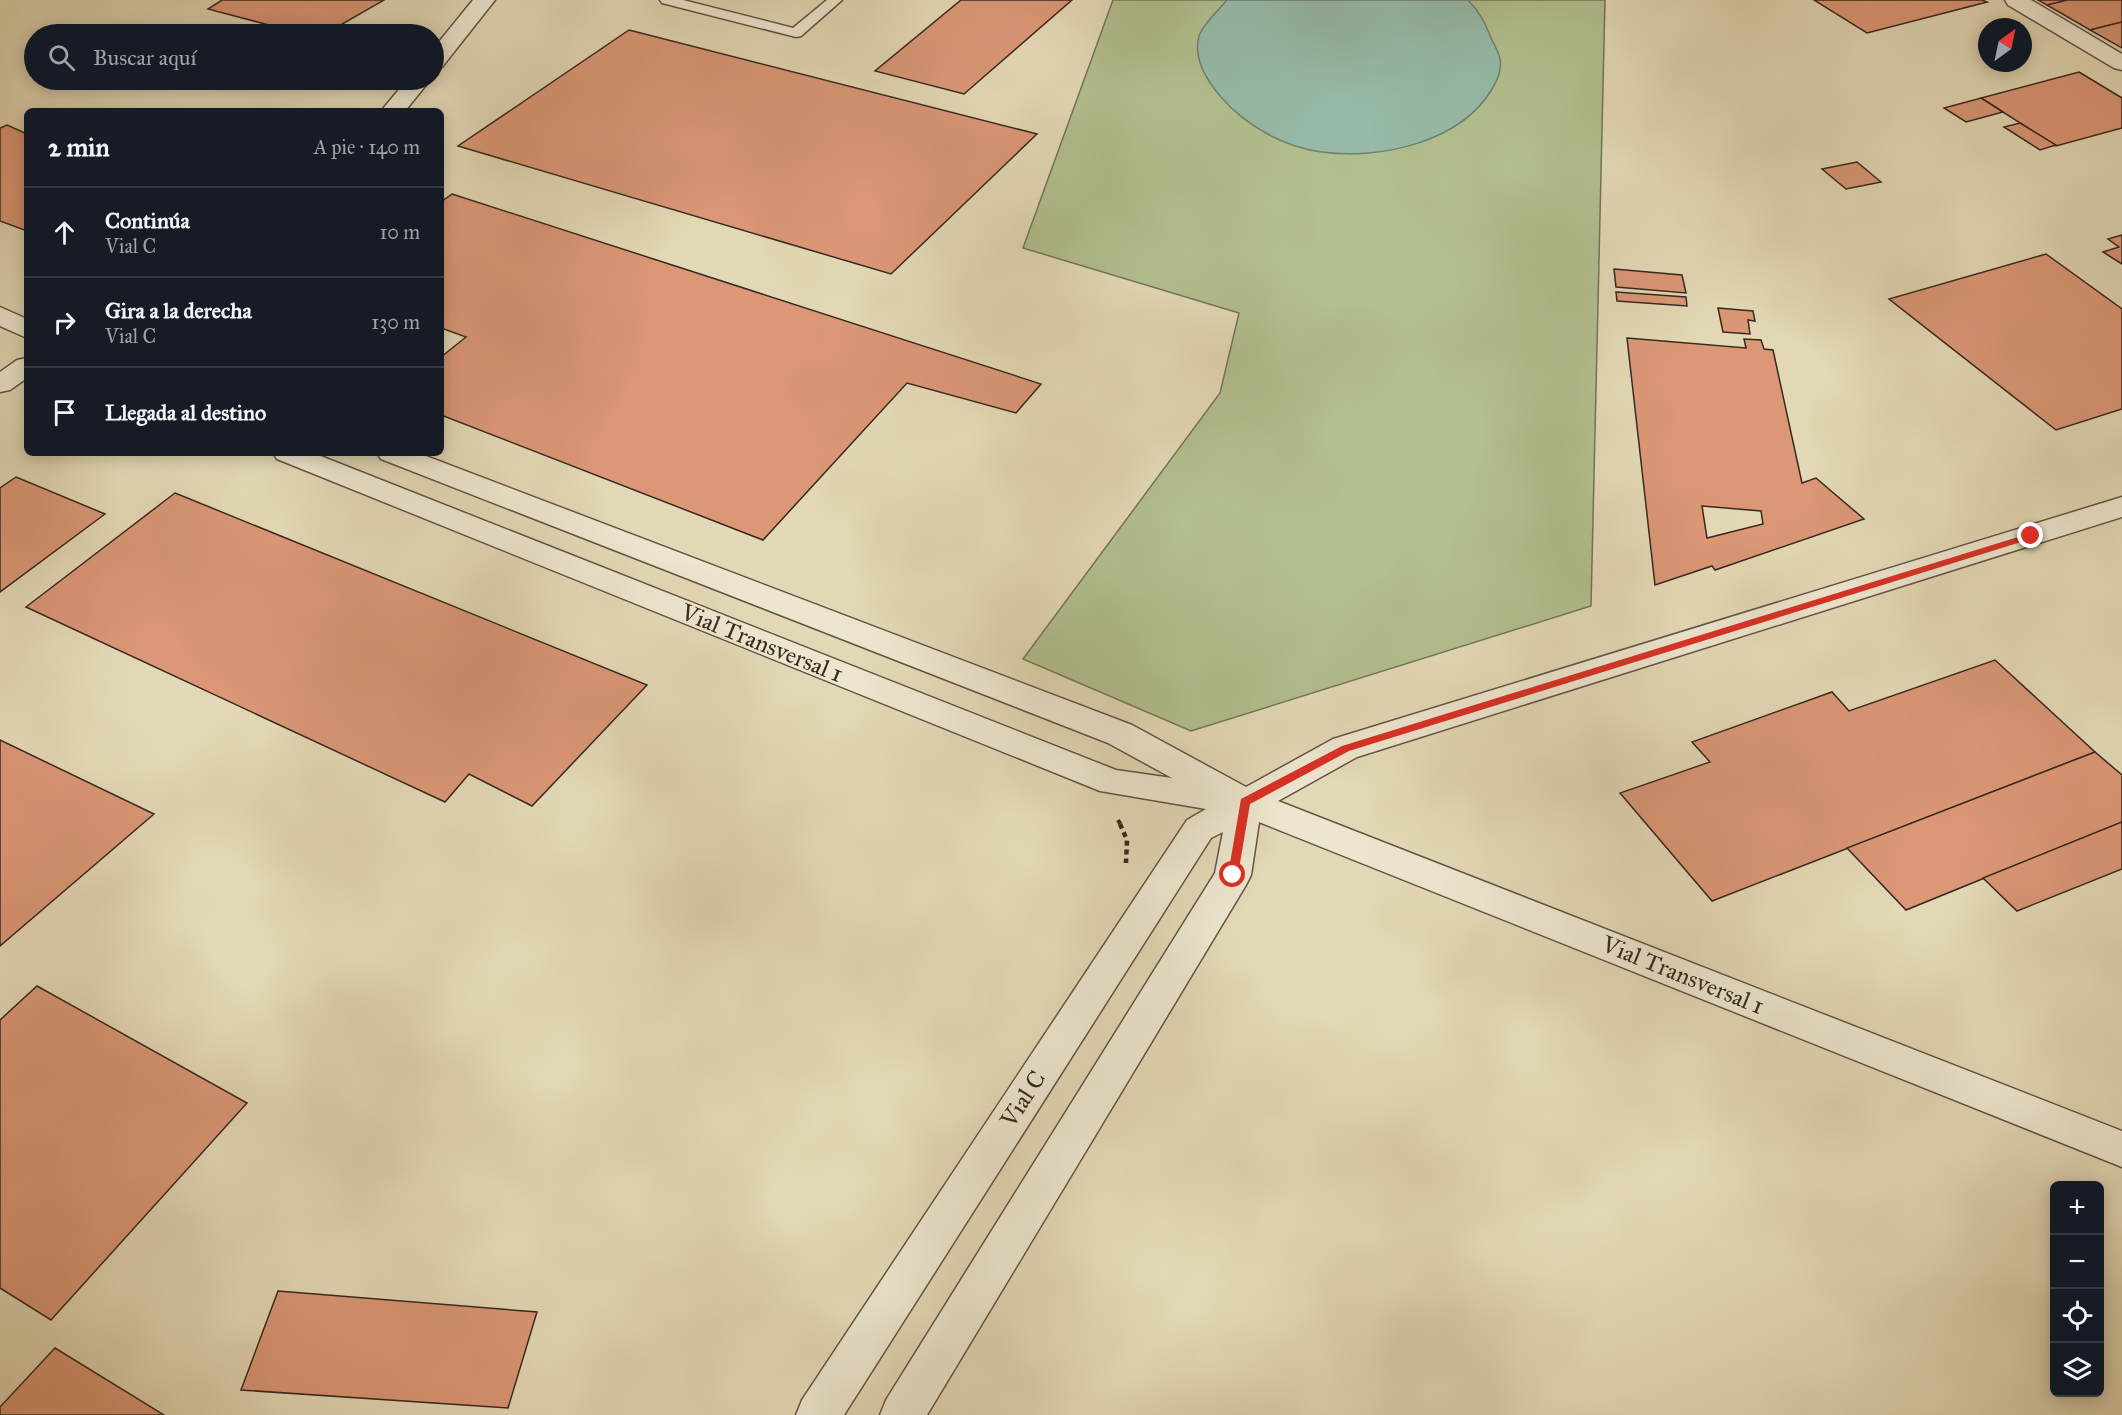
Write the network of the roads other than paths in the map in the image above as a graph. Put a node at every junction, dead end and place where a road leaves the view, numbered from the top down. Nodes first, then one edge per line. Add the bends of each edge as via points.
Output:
1 (484, 0) edge
2 (667, 0) edge
3 (835, 0) edge
4 (2016, 0) edge
5 (444, 50) edge
6 (2122, 63) edge
7 (411, 90) edge
8 (396, 108) edge
9 (0, 315) edge
10 (0, 327) edge
11 (24, 328) edge
12 (24, 335) edge
13 (24, 368) edge
14 (0, 384) edge
15 (295, 456) edge
16 (399, 456) edge
17 (2122, 507) edge
18 (1245, 802) junction
19 (2122, 1149) edge
20 (818, 1415) edge
21 (902, 1415) edge

1 - 5 street
2 - 3 lane via 796,33
4 - 6 street
7 - 8 street
9 - 11 street
10 - 12 street
13 - 14 street
15 - 18 street, Vial Transversal 1 via 1112,782
16 - 18 street, Vial Transversal 1 via 1110,730
17 - 18 street, Vial C via 1345,748
18 - 19 street, Vial Transversal 1
18 - 20 street, Vial C via 1199,829
18 - 21 street via 1233,875

